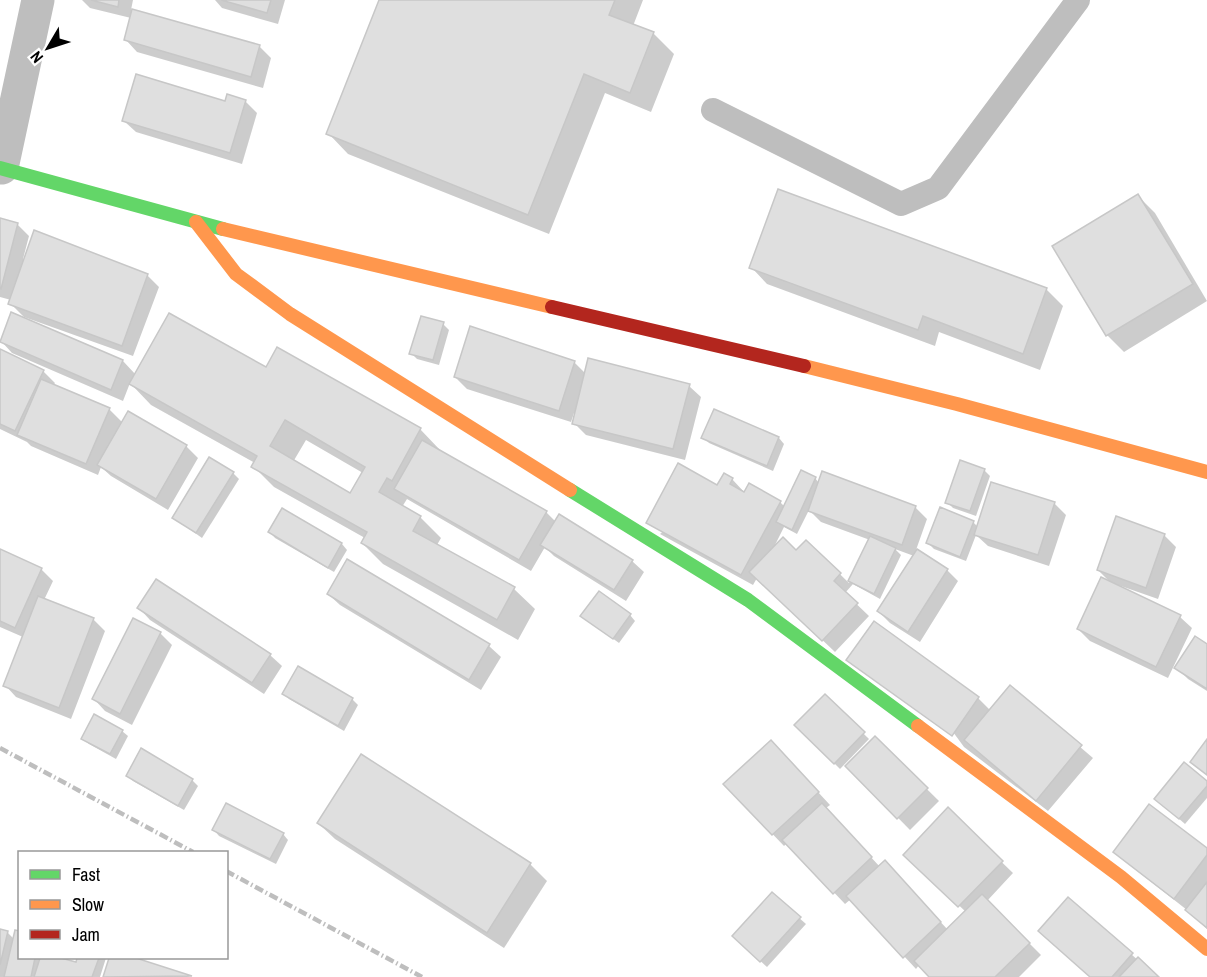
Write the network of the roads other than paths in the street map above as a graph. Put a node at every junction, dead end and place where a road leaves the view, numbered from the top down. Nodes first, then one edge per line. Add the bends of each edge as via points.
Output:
1 (38, 0) edge
2 (1078, 0) edge
3 (713, 110) dead end
4 (1, 168) edge
5 (196, 222) junction
6 (1207, 472) edge
7 (1207, 949) edge

1 - 4 street
2 - 3 lane via 938,188 901,204
4 - 5 street
5 - 6 street via 812,368
5 - 7 street via 236,274 290,314 748,600 1121,877

